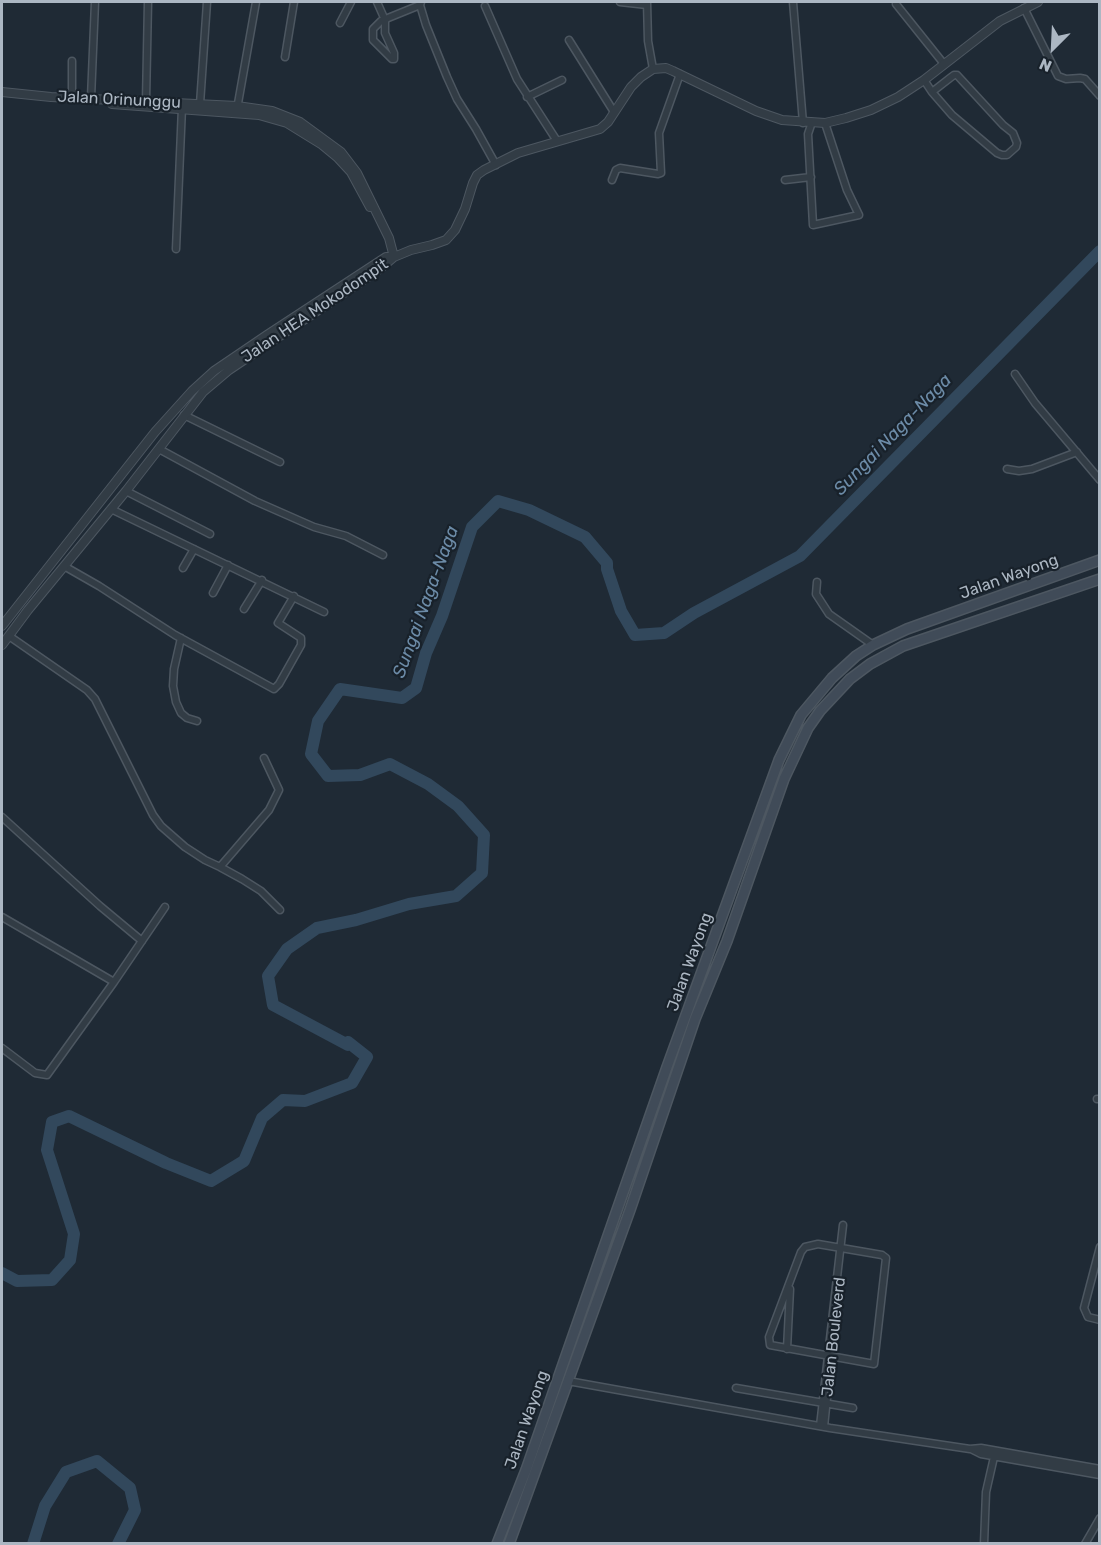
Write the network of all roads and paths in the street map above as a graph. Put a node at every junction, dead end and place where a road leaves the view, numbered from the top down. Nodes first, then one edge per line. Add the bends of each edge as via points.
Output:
1 (95, 2) edge
2 (148, 2) edge
3 (207, 2) edge
4 (256, 2) edge
5 (294, 2) edge
6 (351, 2) edge
7 (376, 2) edge
8 (620, 2) edge
9 (793, 2) edge
10 (1038, 2) edge
11 (420, 3) edge
12 (647, 3) edge
13 (896, 4) dead end
14 (485, 6) dead end
15 (1024, 8) junction
16 (385, 20) junction
17 (340, 23) dead end
18 (569, 40) dead end
19 (285, 57) dead end
20 (72, 61) dead end
21 (944, 64) junction
22 (653, 69) junction
23 (680, 74) junction
24 (562, 80) dead end
25 (924, 80) junction
26 (932, 92) junction
27 (2, 94) edge
28 (1100, 96) edge
29 (527, 97) junction
30 (72, 98) junction
31 (91, 98) junction
32 (61, 99) junction
33 (146, 101) junction
34 (200, 104) junction
35 (182, 106) junction
36 (236, 110) junction
37 (614, 112) junction
38 (812, 122) junction
39 (803, 123) junction
40 (825, 123) junction
41 (557, 141) junction
42 (495, 165) junction
43 (811, 177) junction
44 (612, 180) dead end
45 (785, 180) dead end
46 (176, 249) dead end
47 (393, 257) junction
48 (1016, 374) dead end
49 (184, 415) junction
50 (159, 449) junction
51 (1077, 452) junction
52 (280, 462) dead end
53 (1007, 469) dead end
54 (1100, 480) edge
55 (126, 491) junction
56 (111, 509) junction
57 (210, 534) dead end
58 (63, 548) junction
59 (194, 549) junction
60 (383, 555) dead end
61 (72, 556) junction
62 (1100, 560) edge
63 (228, 565) junction
64 (64, 566) junction
65 (183, 568) dead end
66 (1100, 579) edge
67 (262, 580) junction
68 (817, 582) dead end
69 (213, 593) dead end
70 (294, 596) junction
71 (19, 604) junction
72 (244, 609) dead end
73 (28, 610) junction
74 (324, 612) dead end
75 (2, 626) edge
76 (9, 636) junction
77 (181, 638) junction
78 (2, 645) edge
79 (873, 645) junction
80 (197, 721) dead end
81 (264, 758) dead end
82 (2, 817) edge
83 (220, 867) junction
84 (165, 907) dead end
85 (280, 910) dead end
86 (2, 917) edge
87 (142, 941) junction
88 (114, 982) junction
89 (2, 1048) edge
90 (843, 1225) dead end
91 (1100, 1246) edge
92 (842, 1247) junction
93 (1091, 1280) junction
94 (1100, 1281) edge
95 (791, 1284) junction
96 (1100, 1320) edge
97 (787, 1349) junction
98 (830, 1357) junction
99 (568, 1381) junction
100 (736, 1388) dead end
101 (824, 1403) junction
102 (853, 1408) dead end
103 (822, 1426) junction
104 (970, 1449) junction
105 (994, 1457) junction
106 (1100, 1469) edge
107 (1100, 1475) edge
108 (1100, 1518) edge
109 (497, 1544) edge
110 (509, 1544) edge
111 (984, 1544) edge
112 (1085, 1544) edge

1 - 31 street
2 - 33 street
3 - 34 street
4 - 36 street
5 - 19 street
6 - 17 street
7 - 16 street
8 - 12 street
9 - 39 street
10 - 15 street
11 - 16 street
11 - 42 street via 452,88
12 - 22 street
13 - 21 street
14 - 29 street
15 - 21 street via 1000,21
15 - 28 street via 1058,76 1066,80 1085,79
16 - 16 street via 373,29 373,40 394,59
18 - 37 street
20 - 30 street
21 - 25 street
22 - 23 street via 666,68
22 - 37 street via 631,87
23 - 39 street via 769,117
23 - 44 street via 658,133 661,173 620,168
24 - 29 street
25 - 26 street
25 - 40 street via 871,110
26 - 26 street via 957,75 1013,133 1017,147 1007,155 997,153 957,120
27 - 32 street, Jalan Orinunggu
29 - 41 street
30 - 31 street, Jalan Orinunggu
30 - 32 street, Jalan Orinunggu
31 - 33 street, Jalan Orinunggu
32 - 35 street, Jalan Orinunggu
33 - 35 street, Jalan Orinunggu
34 - 35 street, Jalan Orinunggu
34 - 36 street, Jalan Orinunggu
35 - 36 street, Jalan Orinunggu
35 - 46 street
36 - 47 street, Jalan Orinunggu via 287,123 338,158 351,172
37 - 41 street via 600,129
38 - 39 street
38 - 40 street
38 - 43 street via 808,134
40 - 43 street via 859,215 813,225
41 - 42 street
42 - 47 street via 477,175 451,236 441,243
43 - 45 street
47 - 49 street, Jalan HEA Mokodompit via 229,370
47 - 58 street, Jalan HEA Mokodompit via 386,257 267,335 192,390
48 - 51 street
49 - 50 street, Jalan HEA Mokodompit
49 - 52 street
50 - 55 street, Jalan HEA Mokodompit
50 - 60 street via 255,501 314,527 346,536
51 - 53 street via 1032,469
51 - 54 street
55 - 56 street, Jalan HEA Mokodompit
55 - 57 street
56 - 59 street
56 - 61 street, Jalan HEA Mokodompit
58 - 61 street
58 - 71 street, Jalan HEA Mokodompit
59 - 63 street
59 - 65 street
61 - 64 street, Jalan HEA Mokodompit
62 - 79 main road, Jalan Wayong via 907,629
63 - 67 street
63 - 69 street
64 - 73 street, Jalan HEA Mokodompit
64 - 77 street
66 - 99 main road, Jalan Wayong via 903,646 850,679 808,728 784,779 695,1019
67 - 70 street
67 - 72 street
68 - 79 street via 816,594 829,614
70 - 74 street
70 - 77 street via 278,623 301,638 301,645 274,689
71 - 73 street
71 - 75 street, Jalan HEA Mokodompit
73 - 76 street, Jalan HEA Mokodompit
76 - 78 street, Jalan HEA Mokodompit
76 - 83 street via 87,690 161,826 185,847
77 - 80 street via 174,669 174,694 181,713
79 - 109 main road, Jalan Wayong via 856,656 816,696 801,715 779,760
81 - 83 street via 277,784 277,795 264,817
82 - 87 street
83 - 85 street via 261,891
84 - 87 street
86 - 88 street
87 - 88 street
88 - 89 street via 47,1075 35,1073
90 - 92 street, Jalan Bouleverd
91 - 93 street
92 - 95 street via 805,1247
92 - 98 street, Jalan Bouleverd
92 - 98 street via 886,1258 875,1362
93 - 94 street
93 - 96 street via 1084,1308 1088,1317
95 - 97 street
95 - 97 street via 769,1340 772,1346
97 - 98 street
98 - 101 street, Jalan Bouleverd
99 - 103 street
99 - 110 main road, Jalan Wayong
100 - 101 street
101 - 102 street
101 - 103 street, Jalan Bouleverd
103 - 104 street
104 - 105 street
104 - 106 street
105 - 107 street
105 - 111 street via 986,1492
108 - 112 street

